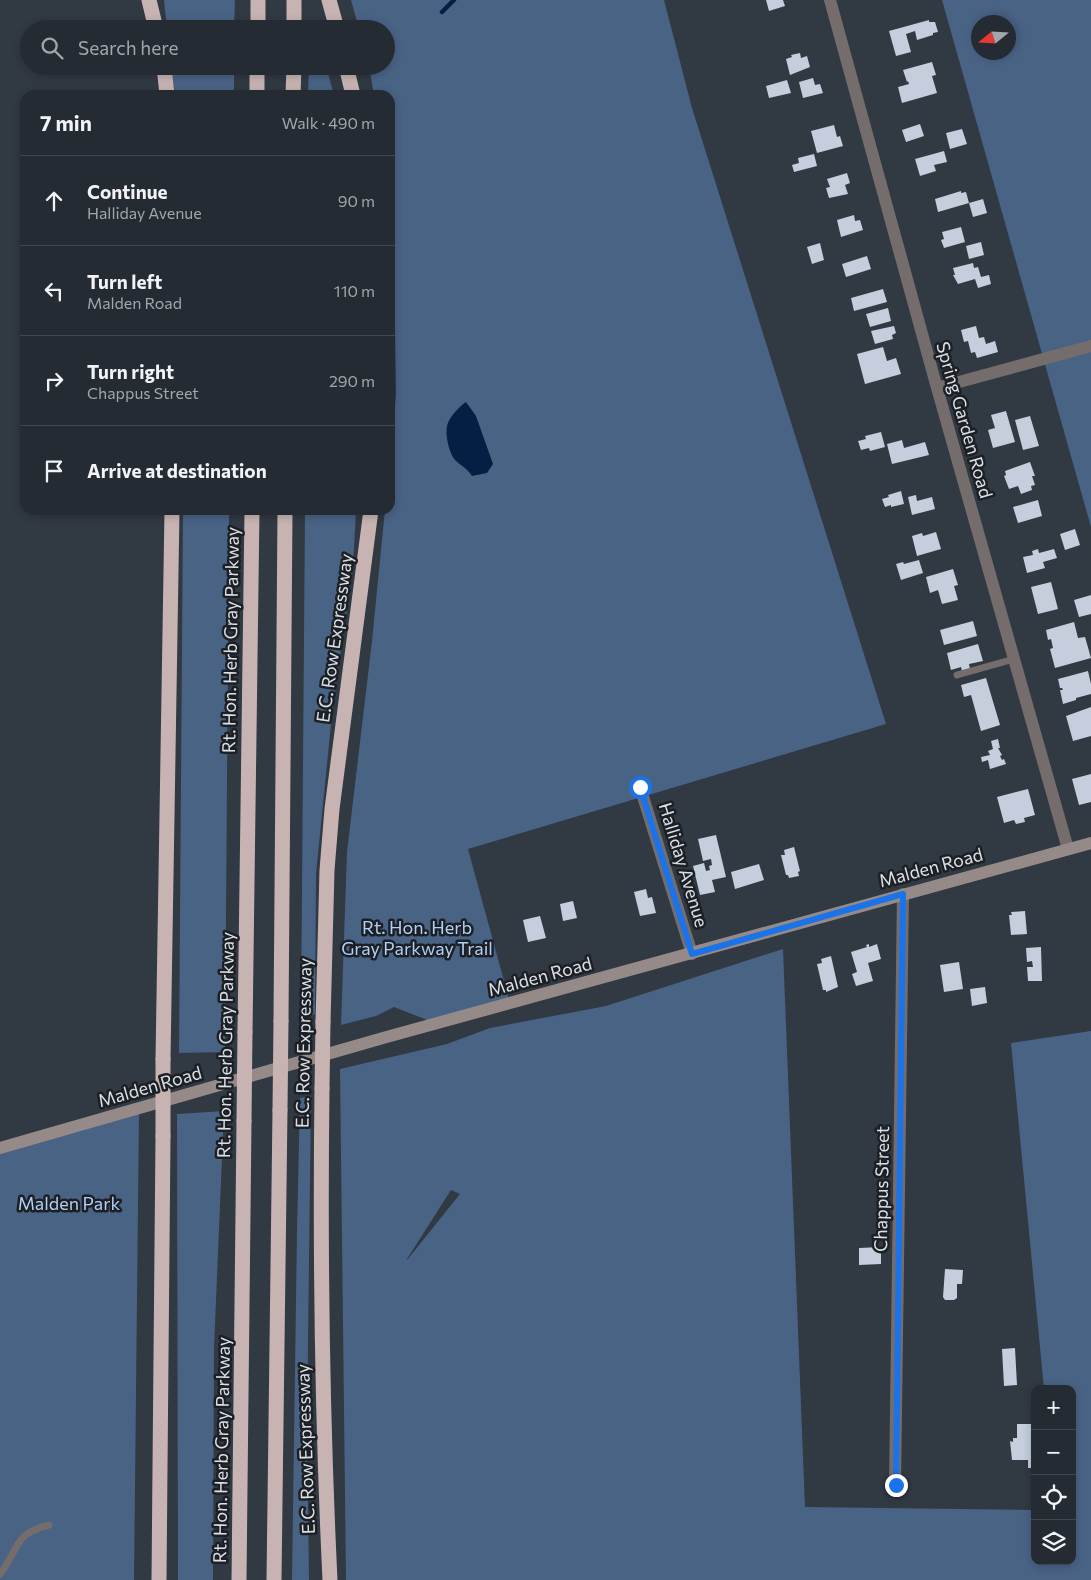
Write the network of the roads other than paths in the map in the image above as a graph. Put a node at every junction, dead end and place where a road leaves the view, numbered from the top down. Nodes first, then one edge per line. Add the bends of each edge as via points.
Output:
1 (149, 0) edge
2 (156, 0) edge
3 (258, 0) edge
4 (294, 0) edge
5 (329, 0) edge
6 (830, 0) edge
7 (155, 20) edge
8 (157, 20) edge
9 (258, 20) edge
10 (294, 20) edge
11 (335, 20) edge
12 (165, 75) edge
13 (258, 75) edge
14 (294, 75) edge
15 (348, 75) edge
16 (166, 90) edge
17 (257, 90) edge
18 (293, 90) edge
19 (351, 90) edge
20 (1091, 346) edge
21 (937, 388) junction
22 (172, 515) edge
23 (252, 515) edge
24 (284, 515) edge
25 (370, 515) edge
26 (1014, 658) junction
27 (957, 675) dead end
28 (640, 787) dead end
29 (1091, 842) edge
30 (1068, 849) junction
31 (903, 894) junction
32 (692, 954) junction
33 (0, 1148) edge
34 (896, 1485) dead end
35 (49, 1525) dead end
36 (159, 1534) junction
37 (328, 1535) junction
38 (0, 1574) edge
39 (159, 1580) edge
40 (164, 1580) edge
41 (239, 1580) edge
42 (274, 1580) edge
43 (323, 1580) edge
44 (330, 1580) edge

1 - 7 highway
2 - 8 highway
3 - 9 highway
4 - 10 highway
5 - 11 highway
6 - 21 street, Spring Garden Road
12 - 16 highway
13 - 17 highway
14 - 18 highway
15 - 19 highway
20 - 21 street
21 - 26 street, Spring Garden Road
22 - 36 highway, bridge
23 - 41 highway, Rt. Hon. Herb Gray Parkway, bridge
24 - 42 highway, bridge
25 - 37 highway, E.C. Row Expressway, bridge via 332,809 326,888 321,1221
26 - 27 lane
26 - 30 street, Spring Garden Road
28 - 32 street, Halliday Avenue
29 - 30 main road, Malden Road
30 - 31 main road, Malden Road
31 - 32 main road, Malden Road
31 - 34 street, Chappus Street
32 - 33 main road, Malden Road
35 - 38 lane via 36,1528 20,1539
36 - 39 highway
36 - 40 highway
37 - 43 highway
37 - 44 highway, E.C. Row Expressway

